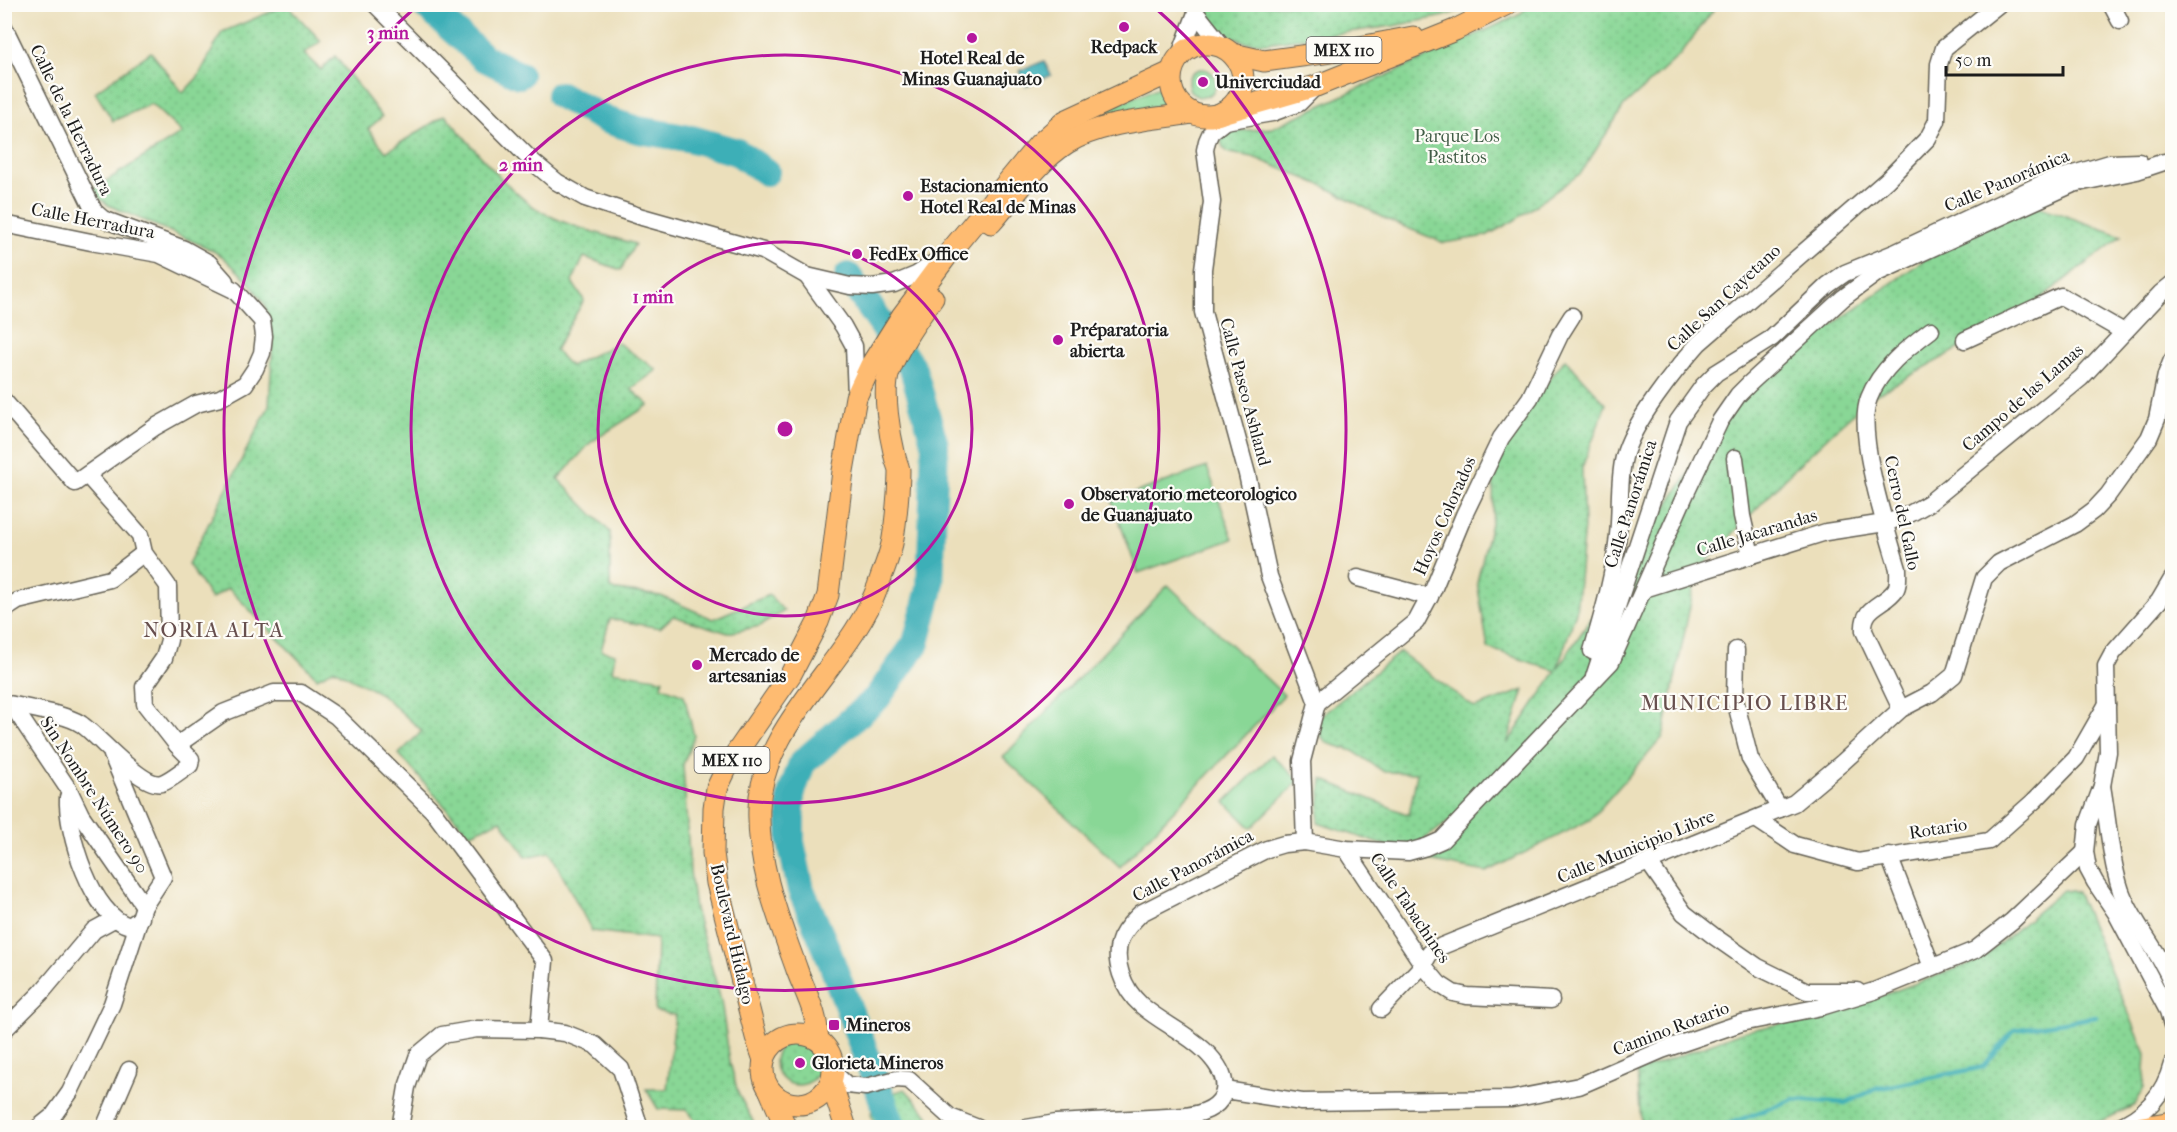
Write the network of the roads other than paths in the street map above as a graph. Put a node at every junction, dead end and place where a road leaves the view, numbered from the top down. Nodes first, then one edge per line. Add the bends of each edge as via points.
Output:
1 (375, 4) edge
2 (1507, 4) edge
3 (1999, 4) edge
4 (2111, 4) edge
5 (1195, 9) edge
6 (2120, 21) dead end
7 (4, 27) edge
8 (1455, 30) junction
9 (1228, 50) junction
10 (1175, 63) junction
11 (1316, 86) junction
12 (1222, 112) junction
13 (1192, 113) junction
14 (2168, 162) edge
15 (4, 224) edge
16 (950, 253) junction
17 (807, 276) junction
18 (2172, 284) edge
19 (234, 290) junction
20 (1572, 316) dead end
21 (909, 320) junction
22 (1930, 330) dead end
23 (2124, 333) junction
24 (1965, 340) dead end
25 (2172, 360) edge
26 (880, 369) junction
27 (856, 397) junction
28 (4, 401) edge
29 (1735, 458) dead end
30 (87, 475) junction
31 (1885, 523) junction
32 (144, 553) junction
33 (1751, 555) junction
34 (1358, 578) dead end
35 (2172, 579) edge
36 (1644, 589) junction
37 (1430, 597) junction
38 (4, 610) edge
39 (1736, 650) dead end
40 (1590, 685) junction
41 (1317, 703) junction
42 (2108, 703) junction
43 (8, 704) edge
44 (1901, 709) junction
45 (177, 745) junction
46 (111, 752) junction
47 (2102, 786) junction
48 (69, 790) junction
49 (1780, 809) junction
50 (1756, 819) junction
51 (1305, 842) junction
52 (1346, 849) junction
53 (2085, 852) junction
54 (1889, 856) junction
55 (1649, 863) junction
56 (143, 912) junction
57 (114, 919) junction
58 (1423, 965) junction
59 (1932, 968) junction
60 (2172, 983) edge
61 (1874, 991) junction
62 (1551, 1000) dead end
63 (1381, 1009) dead end
64 (2172, 1025) edge
65 (4, 1030) edge
66 (539, 1030) junction
67 (817, 1039) junction
68 (764, 1060) junction
69 (2172, 1064) edge
70 (129, 1070) dead end
71 (832, 1077) junction
72 (1225, 1090) junction
73 (770, 1091) junction
74 (2172, 1122) edge
75 (38, 1128) edge
76 (104, 1128) edge
77 (400, 1128) edge
78 (639, 1128) edge
79 (786, 1128) edge
80 (846, 1128) edge
81 (978, 1128) edge
82 (1026, 1128) edge
83 (2115, 1128) edge
84 (2137, 1128) edge

1 - 17 street via 557,182 585,198 763,251
2 - 8 main road, MEX 110
3 - 40 street, Calle San Cayetano via 1944,48 1939,64 1937,121 1928,138 1887,180 1700,343 1673,372 1634,433 1624,457 1611,587 1588,664
4 - 6 street
5 - 9 street
5 - 10 street
7 - 19 street, Calle de la Herradura via 94,211 103,219 184,249 209,263
8 - 9 main road, MEX 110 via 1264,61
8 - 11 main road, MEX 110
9 - 10 main road, MEX 110 via 1212,43 1200,44 1189,48
9 - 12 main road via 1240,63 1243,86 1232,106
10 - 13 main road via 1172,92
10 - 16 main road, MEX 110 via 1065,121 1028,156
11 - 12 main road, MEX 110
11 - 41 street, Calle Paseo Ashland via 1299,103 1272,113 1225,121 1206,141 1212,202 1203,312 1247,474 1269,576
12 - 13 main road, MEX 110 via 1206,116
13 - 21 main road, MEX 110 via 1107,127 1053,153
14 - 36 street, Calle Panorámica via 2073,184 1877,273 1843,298 1729,407
14 - 40 street, Calle Panorámica via 2110,163 2043,183 1894,253 1864,263 1828,285 1772,338 1716,373 1678,421
15 - 19 street, Calle Herradura via 159,254
16 - 17 street via 894,284 850,286
16 - 21 main road, MEX 110
17 - 27 street via 854,346
18 - 23 street, Campo de las Lamas
19 - 30 street, Calle Herradura via 262,321 264,336 262,353 245,384 220,398 196,404 155,427
20 - 37 street, Hoyos Colorados via 1530,398 1501,438
21 - 26 main road, MEX 110
22 - 31 street, Cerro del Gallo via 1903,352 1875,384 1868,399 1866,436
23 - 24 street via 2061,296
23 - 31 street, Campo de las Lamas via 2081,378 1929,503
25 - 44 street, Calle Municipio Libre via 2149,438 2108,495 2075,524 1999,563 1984,578 1954,675 1932,693
26 - 27 main road, MEX 110
26 - 67 main road, MEX 110 via 897,468 893,539 861,622 783,732 763,783 759,805 766,878 815,1017
27 - 68 main road, Boulevard Hidalgo / MEX 110 via 828,595 791,674 728,765 717,788 714,808 717,883
28 - 30 street via 75,483
29 - 33 street
30 - 32 street via 140,535
31 - 33 street, Calle Jacarandas via 1826,532
31 - 44 street, Cerro del Gallo via 1898,569 1896,589 1863,621 1864,631
32 - 38 street via 110,579 18,601
32 - 45 street via 168,586 169,640 164,658 144,687 145,704
33 - 36 street, Calle Jacarandas
34 - 37 street
35 - 42 street via 2106,666
36 - 40 street, Calle Panorámica via 1611,662
37 - 41 street, Hoyos Colorados via 1416,621
39 - 49 street via 1735,700 1750,759
40 - 52 street, Calle Panorámica via 1442,840 1408,852
41 - 51 street via 1302,761
42 - 47 street via 2108,752
42 - 54 street, Rotario via 2076,758 1989,841
43 - 46 street via 80,723
43 - 48 street, Sin Nombre Número 90
44 - 49 street, Calle Municipio Libre via 1794,803
45 - 46 street via 191,759 190,765 161,783 152,782
45 - 66 street via 223,713 274,693 301,693 336,716 433,811 545,961
46 - 56 street via 163,877
47 - 53 street via 2088,824
47 - 60 street via 2121,891
48 - 56 street, Sin Nombre Número 90
48 - 57 street via 71,833 95,895
49 - 50 street, Calle Municipio Libre
50 - 54 street, Rotario via 1795,845 1858,862
50 - 55 street, Calle Municipio Libre
51 - 52 street, Calle Panorámica
51 - 72 street, Calle Panorámica via 1267,849 1141,913 1121,938 1118,961 1129,990 1140,1004 1204,1050 1223,1077
52 - 58 street, Calle Tabachines
53 - 59 street, Camino Rotario via 1975,950
53 - 64 street via 2088,869 2116,913
54 - 59 street
55 - 58 street, Calle Municipio Libre via 1442,946 1430,953
55 - 61 street via 1684,913 1758,968 1807,991
56 - 57 street via 130,926
56 - 75 street via 112,1004 70,1092 53,1116
57 - 65 street via 94,930
58 - 62 street, Calle Tabachines via 1453,993
58 - 63 street, Calle Municipio Libre
59 - 61 street, Camino Rotario
61 - 72 street, Camino Rotario via 1821,1007 1741,1023 1662,1050 1580,1086 1512,1099 1302,1102
66 - 77 street via 477,1029 442,1035 418,1055
66 - 78 street via 565,1033 596,1045 621,1069
67 - 68 main road via 799,1034 781,1039
67 - 71 main road, MEX 110 via 830,1054
68 - 73 main road, MEX 110 via 765,1082
69 - 83 street via 2170,1075 2149,1107
70 - 76 street
71 - 73 main road via 826,1091 808,1102 787,1102
71 - 80 main road, MEX 110
71 - 81 street via 847,1085 866,1087 909,1080 950,1117
72 - 82 street via 1212,1109 1199,1114
73 - 79 main road, MEX 110
74 - 84 main road

